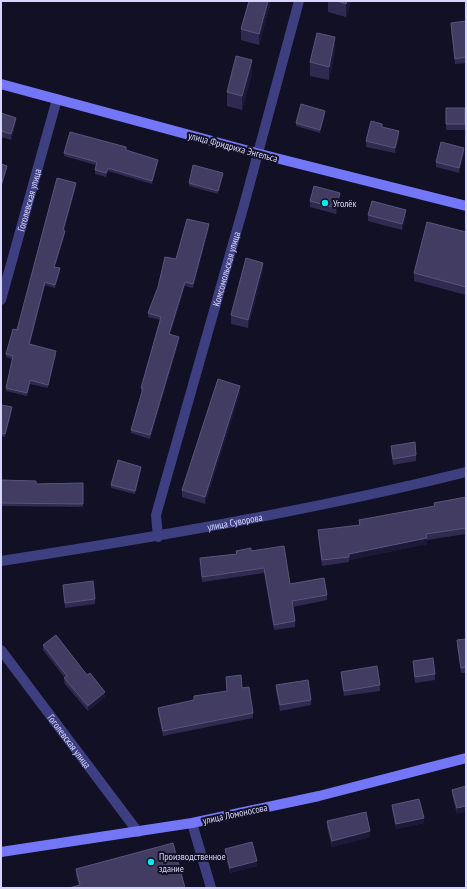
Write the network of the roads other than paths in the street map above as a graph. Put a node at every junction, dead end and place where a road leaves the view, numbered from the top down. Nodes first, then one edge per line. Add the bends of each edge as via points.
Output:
1 (299, 1) edge
2 (1, 84) edge
3 (57, 100) junction
4 (256, 153) junction
5 (466, 206) edge
6 (1, 300) edge
7 (466, 472) edge
8 (158, 537) junction
9 (1, 561) edge
10 (1, 650) edge
11 (466, 758) edge
12 (192, 824) junction
13 (138, 832) junction
14 (1, 852) edge
15 (211, 888) edge

1 - 4 street, Комсомольская улица
2 - 3 main road, улица Фридриха Энгельса
3 - 4 main road, улица Фридриха Энгельса
3 - 6 street, Гоголевская улица
4 - 5 main road, улица Фридриха Энгельса
4 - 8 street, Комсомольская улица via 244,205 156,515
7 - 8 street, улица Суворова via 383,492
8 - 9 street, улица Суворова
10 - 13 street, Гоголевская улица
11 - 12 main road, улица Ломоносова via 319,796
12 - 13 main road, улица Ломоносова
12 - 15 street
13 - 14 main road, улица Ломоносова

